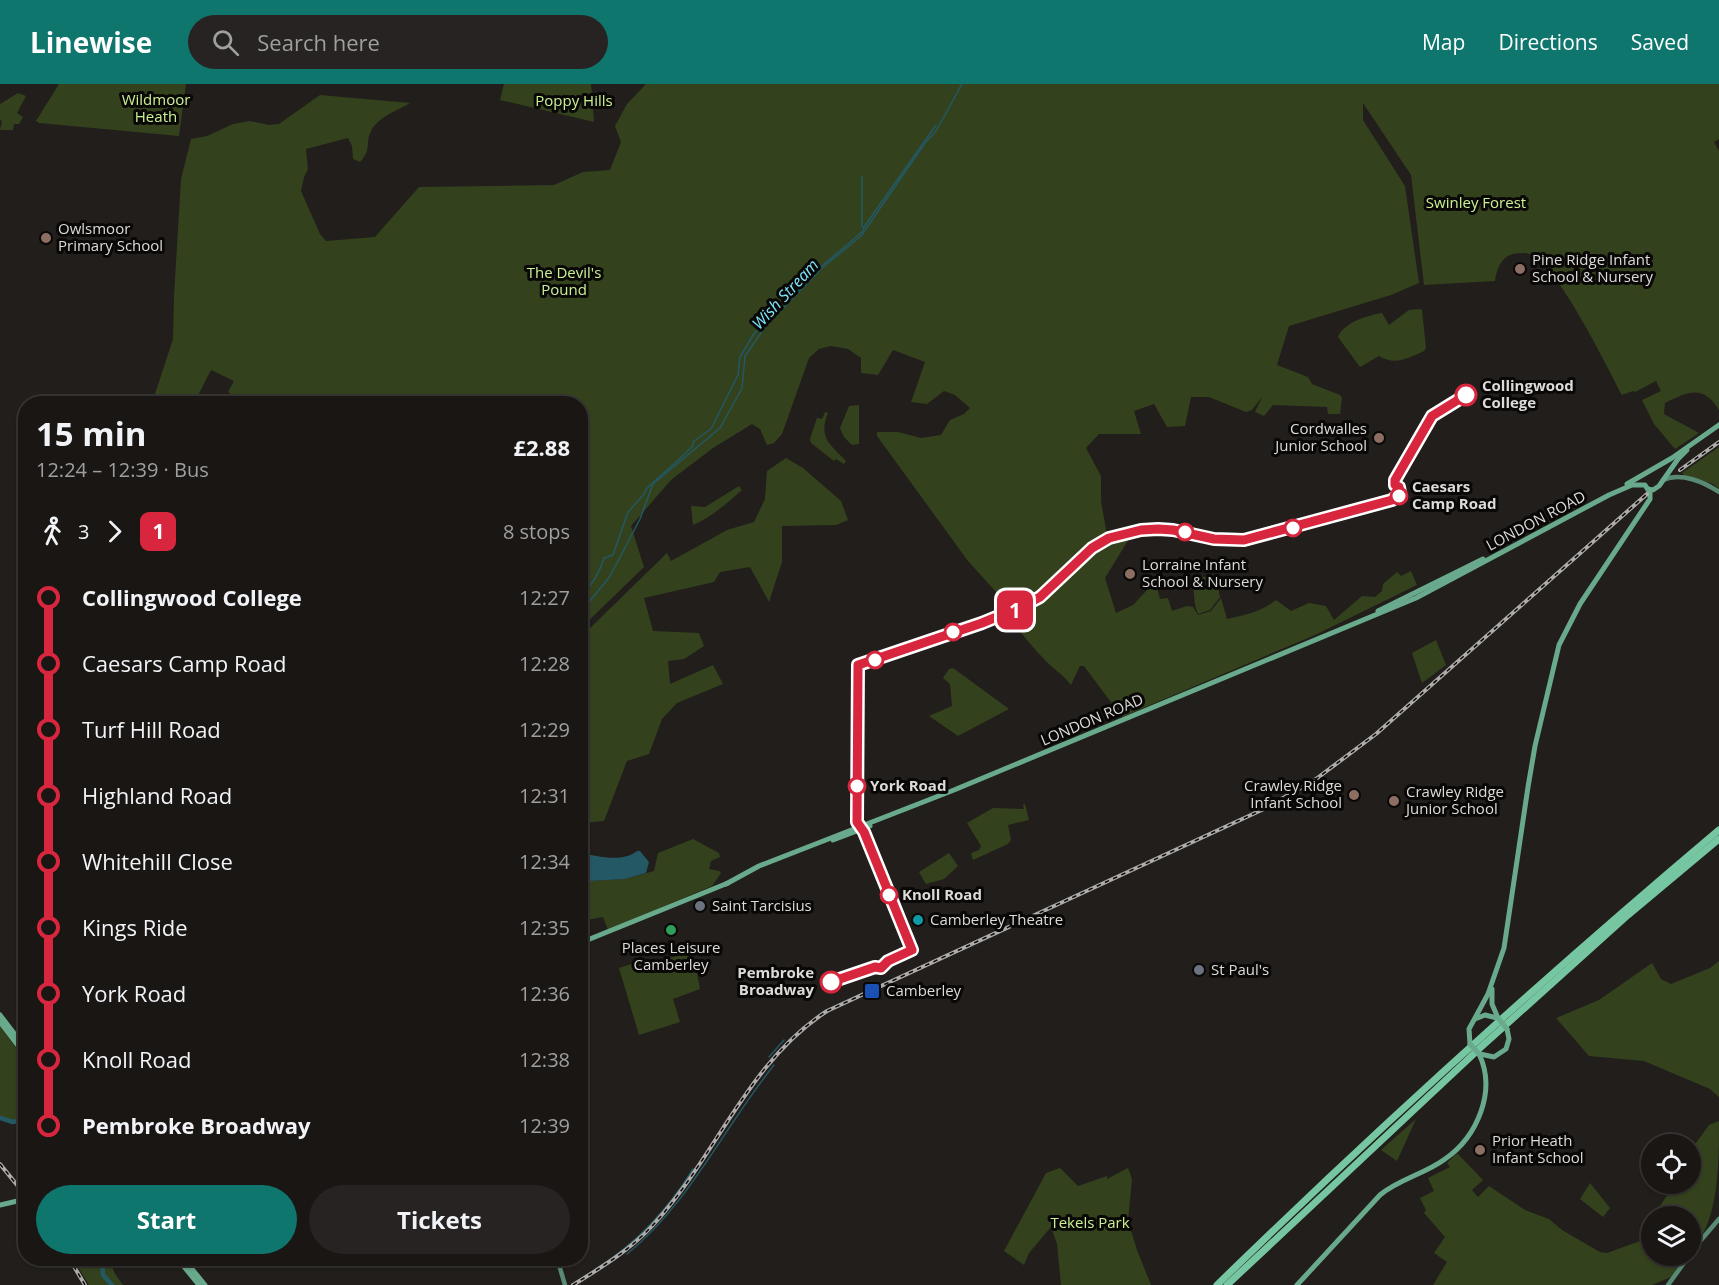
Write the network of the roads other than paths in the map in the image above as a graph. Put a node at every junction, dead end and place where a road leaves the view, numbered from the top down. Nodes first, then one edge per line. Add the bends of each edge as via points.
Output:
1 (1719, 425) edge
2 (1677, 457) junction
3 (1661, 465) junction
4 (1670, 470) junction
5 (1648, 472) junction
6 (1676, 477) junction
7 (1661, 483) junction
8 (1647, 487) junction
9 (1719, 492) edge
10 (1578, 510) junction
11 (1640, 514) junction
12 (1550, 526) junction
13 (1462, 574) junction
14 (1437, 583) junction
15 (1432, 591) junction
16 (1309, 643) junction
17 (1719, 830) edge
18 (1719, 839) edge
19 (588, 939) edge
20 (1493, 981) junction
21 (0, 1015) edge
22 (1497, 1017) junction
23 (1474, 1020) junction
24 (0, 1022) edge
25 (18, 1039) edge
26 (18, 1046) edge
27 (1479, 1054) junction
28 (1494, 1057) junction
29 (1486, 1072) junction
30 (18, 1200) edge
31 (0, 1205) edge
32 (1719, 1219) edge
33 (1701, 1241) edge
34 (184, 1266) edge
35 (190, 1266) edge
36 (559, 1266) edge
37 (1681, 1266) edge
38 (199, 1285) edge
39 (205, 1285) edge
40 (565, 1285) edge
41 (1217, 1285) edge
42 (1227, 1285) edge
43 (1298, 1285) edge
44 (1668, 1285) edge

1 - 2 main road, LONDON ROAD
2 - 3 main road, LONDON ROAD
2 - 4 main road, LONDON ROAD
3 - 4 main road
3 - 5 main road, LONDON ROAD
4 - 6 main road
4 - 7 main road, LONDON ROAD
5 - 8 main road
5 - 10 main road, LONDON ROAD
6 - 7 main road
6 - 9 main road via 1703,482
7 - 8 main road, LONDON ROAD via 1655,489
7 - 11 main road
8 - 10 main road, LONDON ROAD via 1628,486
8 - 11 main road via 1650,498
10 - 12 main road, LONDON ROAD
11 - 20 main road via 1576,611 1559,645 1535,746 1506,935
12 - 13 main road, LONDON ROAD
12 - 14 main road, LONDON ROAD
13 - 14 main road
13 - 15 main road, LONDON ROAD
14 - 15 main road
14 - 16 main road, LONDON ROAD
15 - 16 main road, LONDON ROAD
16 - 19 main road, LONDON ROAD
17 - 41 highway via 1620,913 1373,1136
18 - 42 highway via 1431,1092
20 - 22 main road via 1492,1000
20 - 23 main road
21 - 25 main road
22 - 23 main road via 1485,1015
22 - 28 main road, bridge via 1510,1036 1507,1046
23 - 27 main road, bridge via 1468,1029 1470,1043
24 - 26 main road
27 - 28 main road
27 - 29 main road
28 - 29 main road
29 - 43 main road via 1484,1103 1465,1141 1445,1159 1387,1190
30 - 31 main road
32 - 33 main road
34 - 38 main road
35 - 39 main road
36 - 40 main road
37 - 44 main road

